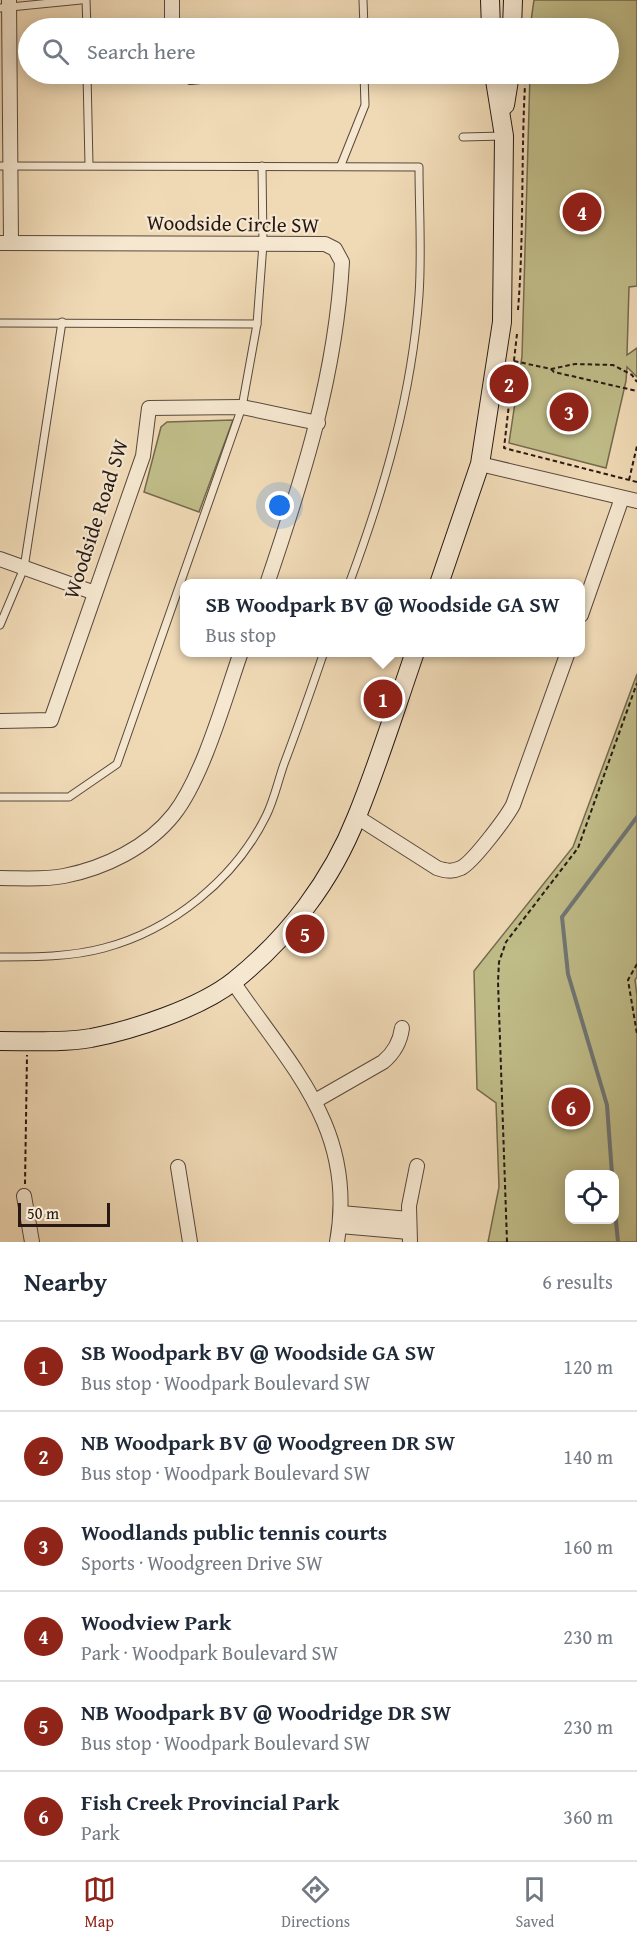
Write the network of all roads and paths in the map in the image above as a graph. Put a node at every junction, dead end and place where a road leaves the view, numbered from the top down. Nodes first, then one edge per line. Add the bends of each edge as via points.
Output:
1 (81, 0) edge
2 (86, 0) edge
3 (172, 0) edge
4 (363, 0) edge
5 (490, 0) edge
6 (513, 0) edge
7 (6, 6) edge
8 (87, 18) edge
9 (172, 18) edge
10 (364, 18) edge
11 (491, 18) edge
12 (512, 18) edge
13 (87, 84) edge
14 (364, 84) edge
15 (496, 84) edge
16 (515, 84) edge
17 (517, 84) edge
18 (5, 86) edge
19 (503, 116) junction
20 (504, 136) junction
21 (463, 137) dead end
22 (89, 165) junction
23 (341, 165) junction
24 (5, 166) edge
25 (262, 166) junction
26 (5, 243) edge
27 (263, 244) junction
28 (518, 320) dead end
29 (0, 322) edge
30 (62, 322) junction
31 (257, 324) junction
32 (517, 331) dead end
33 (514, 361) junction
34 (551, 369) junction
35 (637, 382) edge
36 (637, 391) edge
37 (242, 407) junction
38 (318, 423) junction
39 (637, 446) edge
40 (480, 464) junction
41 (629, 480) junction
42 (637, 482) edge
43 (622, 498) junction
44 (637, 501) edge
45 (0, 559) edge
46 (24, 568) junction
47 (182, 579) edge
48 (269, 579) edge
49 (351, 579) edge
50 (441, 579) edge
51 (180, 584) edge
52 (95, 593) junction
53 (585, 604) edge
54 (0, 625) edge
55 (239, 657) edge
56 (322, 657) edge
57 (413, 657) edge
58 (566, 657) edge
59 (637, 683) edge
60 (0, 721) edge
61 (0, 797) edge
62 (357, 817) junction
63 (0, 878) edge
64 (0, 957) edge
65 (637, 964) edge
66 (232, 982) junction
67 (402, 1028) dead end
68 (637, 1034) edge
69 (0, 1041) edge
70 (27, 1041) junction
71 (315, 1101) junction
72 (417, 1166) dead end
73 (178, 1167) dead end
74 (24, 1196) joint
75 (340, 1219) junction
76 (409, 1231) edge
77 (32, 1242) edge
78 (190, 1242) edge
79 (337, 1242) edge
80 (507, 1242) edge

1 - 7 lane
2 - 8 lane
3 - 9 street
4 - 10 lane
5 - 11 street
6 - 12 street
7 - 18 street
13 - 22 lane
14 - 23 lane via 365,105
15 - 19 street
16 - 19 street
17 - 28 path via 522,250
18 - 24 street
19 - 20 street
20 - 21 lane
20 - 40 street via 502,322
22 - 24 lane
22 - 25 lane
23 - 25 lane
23 - 49 lane via 419,166 419,294 404,403 370,528
24 - 26 street
25 - 27 lane
26 - 27 street, Woodside Circle SW
27 - 31 lane
27 - 38 street, Woodside Circle SW via 325,244 335,249 342,262 335,345
29 - 30 lane
30 - 31 lane
30 - 46 lane
31 - 37 lane
32 - 33 path
33 - 34 path
33 - 41 path via 504,448
34 - 35 path via 575,364 613,364
34 - 36 path
37 - 38 street, Woodside Road SW
37 - 47 lane
37 - 52 street, Woodside Road SW via 149,408 142,456
38 - 48 street, Woodside Circle SW
39 - 41 path
40 - 43 street
40 - 50 street
41 - 42 path
43 - 44 street
43 - 53 street
45 - 46 street
46 - 52 street
46 - 54 lane
51 - 61 lane via 117,764 69,797
52 - 60 street, Woodside Road SW via 51,720
55 - 63 street via 190,787 174,814 158,830 124,855 92,869 63,876
56 - 64 lane via 266,816 237,861 199,900 168,921 117,944 80,953
57 - 62 street
58 - 62 street via 507,817 462,867 449,872 437,868
59 - 80 path via 578,849 512,933 500,956
62 - 66 street via 330,871 303,912
65 - 68 path via 628,980
66 - 70 street via 172,1013 126,1030 88,1038
66 - 71 street
67 - 71 street via 392,1054 383,1062
69 - 70 street
70 - 74 path
71 - 75 street via 339,1165
72 - 76 street via 410,1196
73 - 78 street
74 - 77 street
75 - 76 street
75 - 79 street

